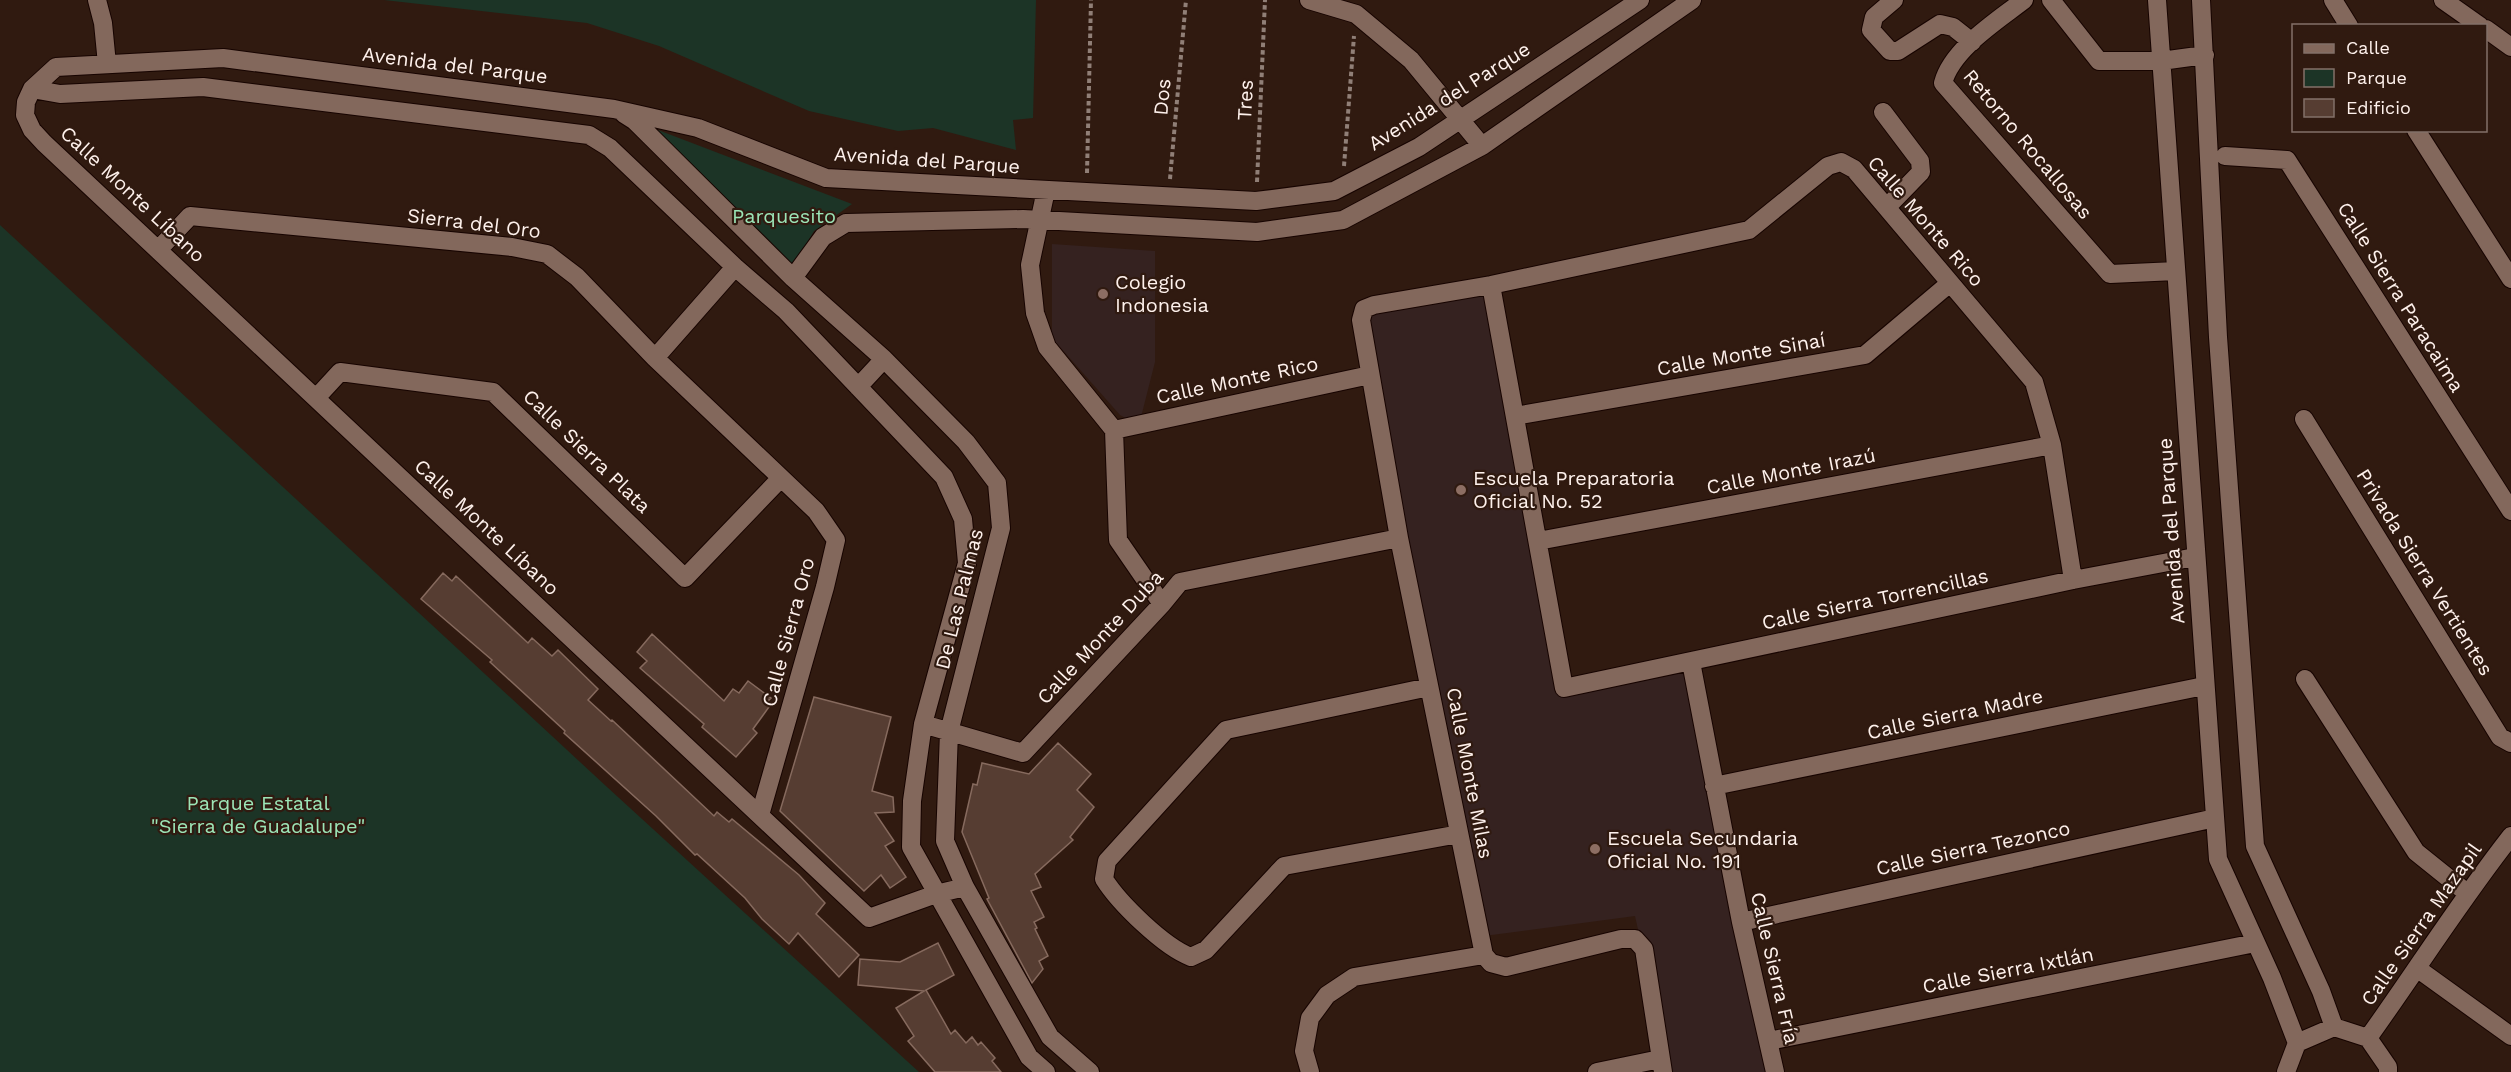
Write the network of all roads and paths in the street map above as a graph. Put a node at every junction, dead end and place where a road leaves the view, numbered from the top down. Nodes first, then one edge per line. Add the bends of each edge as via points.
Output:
1 (97, 0) edge
2 (1091, 0) edge
3 (1186, 0) edge
4 (1265, 0) edge
5 (1309, 0) edge
6 (1640, 0) edge
7 (1692, 0) edge
8 (1894, 0) edge
9 (2024, 0) edge
10 (2051, 0) edge
11 (2157, 0) edge
12 (2201, 0) edge
13 (2333, 0) edge
14 (2443, 0) edge
15 (1356, 14) junction
16 (2348, 24) edge
17 (2477, 24) edge
18 (2487, 30) edge
19 (1972, 42) junction
20 (2511, 47) edge
21 (2205, 55) junction
22 (2161, 61) junction
23 (107, 64) junction
24 (32, 89) junction
25 (503, 94) junction
26 (614, 109) junction
27 (1883, 112) dead end
28 (1462, 119) junction
29 (500, 124) junction
30 (2417, 132) edge
31 (1482, 146) junction
32 (2225, 156) dead end
33 (1342, 187) junction
34 (1046, 190) junction
35 (1086, 192) junction
36 (1168, 197) junction
37 (1256, 201) junction
38 (1887, 207) junction
39 (1039, 220) junction
40 (159, 249) junction
41 (735, 267) junction
42 (2176, 271) junction
43 (793, 278) junction
44 (2511, 279) edge
45 (1950, 283) junction
46 (1491, 285) junction
47 (1364, 309) joint
48 (655, 358) junction
49 (884, 359) junction
50 (1370, 375) junction
51 (858, 387) junction
52 (317, 397) junction
53 (1515, 416) junction
54 (2304, 420) dead end
55 (1114, 430) junction
56 (2052, 446) junction
57 (780, 479) junction
58 (2511, 511) edge
59 (1399, 538) junction
60 (1538, 541) junction
61 (2195, 557) junction
62 (2073, 580) junction
63 (1162, 604) junction
64 (1690, 662) junction
65 (2305, 679) dead end
66 (2204, 686) junction
67 (1429, 687) junction
68 (923, 724) junction
69 (949, 732) junction
70 (2511, 743) edge
71 (1714, 786) junction
72 (760, 815) junction
73 (2215, 818) junction
74 (1459, 834) junction
75 (2511, 836) edge
76 (965, 887) junction
77 (2467, 893) junction
78 (936, 894) junction
79 (1741, 922) junction
80 (2256, 943) junction
81 (1484, 955) junction
82 (2418, 969) junction
83 (2334, 1028) junction
84 (2511, 1036) edge
85 (1050, 1037) junction
86 (2368, 1038) junction
87 (1769, 1041) junction
88 (2297, 1043) junction
89 (1029, 1057) junction
90 (1662, 1066) edge
91 (1046, 1072) edge
92 (1090, 1072) edge
93 (1310, 1072) edge
94 (1597, 1072) edge
95 (1775, 1072) edge
96 (2286, 1072) edge
97 (2388, 1072) edge

1 - 23 street
2 - 35 path
3 - 36 path, Dos
4 - 37 path, Tres
5 - 15 street
6 - 28 street, Avenida del Parque
7 - 31 street
8 - 19 street via 1874,17 1871,30 1890,51 1898,51 1940,24 1953,27
9 - 19 street, Retorno Rocallosas
10 - 22 street via 2099,61
11 - 22 street, Avenida del Parque
12 - 21 street
13 - 16 street
14 - 17 street
15 - 28 street via 1412,60
15 - 33 path
18 - 20 street
19 - 42 street, Retorno Rocallosas via 1946,71 1943,83 2110,274
21 - 22 street
21 - 83 street via 2218,337 2255,846
22 - 42 street, Avenida del Parque
23 - 24 street, Avenida del Parque via 56,67
23 - 25 street, Avenida del Parque via 223,58
24 - 29 street via 60,94 202,87
24 - 40 street, Calle Monte Líbano via 25,115 32,130
25 - 26 street, Avenida del Parque
25 - 29 street
26 - 34 street, Avenida del Parque via 698,128 826,178
26 - 43 street, De Las Palmas via 635,120
27 - 38 street via 1920,161 1921,172
28 - 31 street
28 - 33 street, Avenida del Parque via 1419,147
29 - 41 street via 590,135 601,140
30 - 44 street
31 - 39 street via 1343,220 1257,232
32 - 58 street, Calle Sierra Paracaima via 2288,160
33 - 37 street, Avenida del Parque
34 - 35 street, Avenida del Parque
34 - 39 street
35 - 36 street, Avenida del Parque
36 - 37 street, Avenida del Parque
38 - 45 street, Calle Monte Rico
38 - 46 street, Calle Monte Rico via 1854,169 1841,162 1828,166 1749,230
39 - 43 street via 846,223 823,237
39 - 55 street via 1030,265 1035,313 1047,347
40 - 48 street, Sierra del Oro via 190,216 512,247 547,254 577,277
40 - 52 street, Calle Monte Líbano
41 - 48 street
41 - 51 street, De Las Palmas via 786,311
42 - 61 street, Avenida del Parque
43 - 49 street, De Las Palmas
45 - 53 street, Calle Monte Sinaí via 1865,355
45 - 56 street, Calle Monte Rico via 2034,382
46 - 47 street, Calle Monte Rico
46 - 53 street
47 - 50 street, Calle Monte Milas via 1361,320
48 - 57 street, Sierra del Oro
49 - 51 street
49 - 69 street, De Las Palmas via 966,442 997,483 1001,528
50 - 55 street, Calle Monte Rico
50 - 59 street, Calle Monte Milas
51 - 68 street, De Las Palmas via 944,477 963,519 967,563
52 - 57 street, Calle Sierra Plata via 340,372 493,392 686,578
52 - 72 street, Calle Monte Líbano
53 - 60 street
54 - 70 street, Privada Sierra Vertientes via 2500,737
55 - 63 street via 1118,540
56 - 60 street, Calle Monte Irazú
56 - 62 street, Calle Monte Rico
57 - 72 street, Calle Sierra Oro via 816,511 836,540
59 - 63 street, Calle Monte Duba via 1180,582
59 - 67 street, Calle Monte Milas
60 - 64 street, Calle Sierra Torrencillas via 1564,688
61 - 62 street, Calle Sierra Torrencillas
61 - 66 street, Avenida del Parque
62 - 64 street, Calle Sierra Torrencillas
63 - 69 street, Calle Monte Duba via 1023,753
64 - 71 street, Calle Sierra Fría
65 - 77 street via 2416,852
66 - 71 street, Calle Sierra Madre
66 - 73 street, Avenida del Parque
67 - 74 street, Calle Monte Milas
67 - 74 street via 1226,730 1107,861 1104,879 1112,892 1175,951 1191,957 1206,950 1284,866
68 - 69 street
68 - 78 street, De Las Palmas via 910,847
69 - 76 street, De Las Palmas via 945,841
71 - 79 street, Calle Sierra Fría
72 - 78 street, Calle Monte Líbano via 869,918
73 - 79 street, Calle Sierra Tezonco
73 - 80 street, Avenida del Parque via 2218,859
74 - 81 street, Calle Monte Milas
75 - 77 street, Calle Sierra Mazapil
76 - 78 street, Calle Monte Líbano
76 - 85 street, De Las Palmas
77 - 82 street, Calle Sierra Mazapil
78 - 89 street, De Las Palmas
79 - 87 street, Calle Sierra Fría
80 - 87 street, Calle Sierra Ixtlán
80 - 88 street, Avenida del Parque
81 - 90 street via 1491,963 1506,967 1635,939 1644,949
81 - 93 street via 1354,976 1327,995 1310,1018 1304,1051
82 - 84 street
82 - 86 street, Calle Sierra Mazapil
83 - 86 street
83 - 88 street
85 - 89 street
85 - 92 street, De Las Palmas
86 - 97 street
87 - 95 street, Calle Sierra Fría
88 - 96 street
89 - 91 street, De Las Palmas
90 - 94 street

